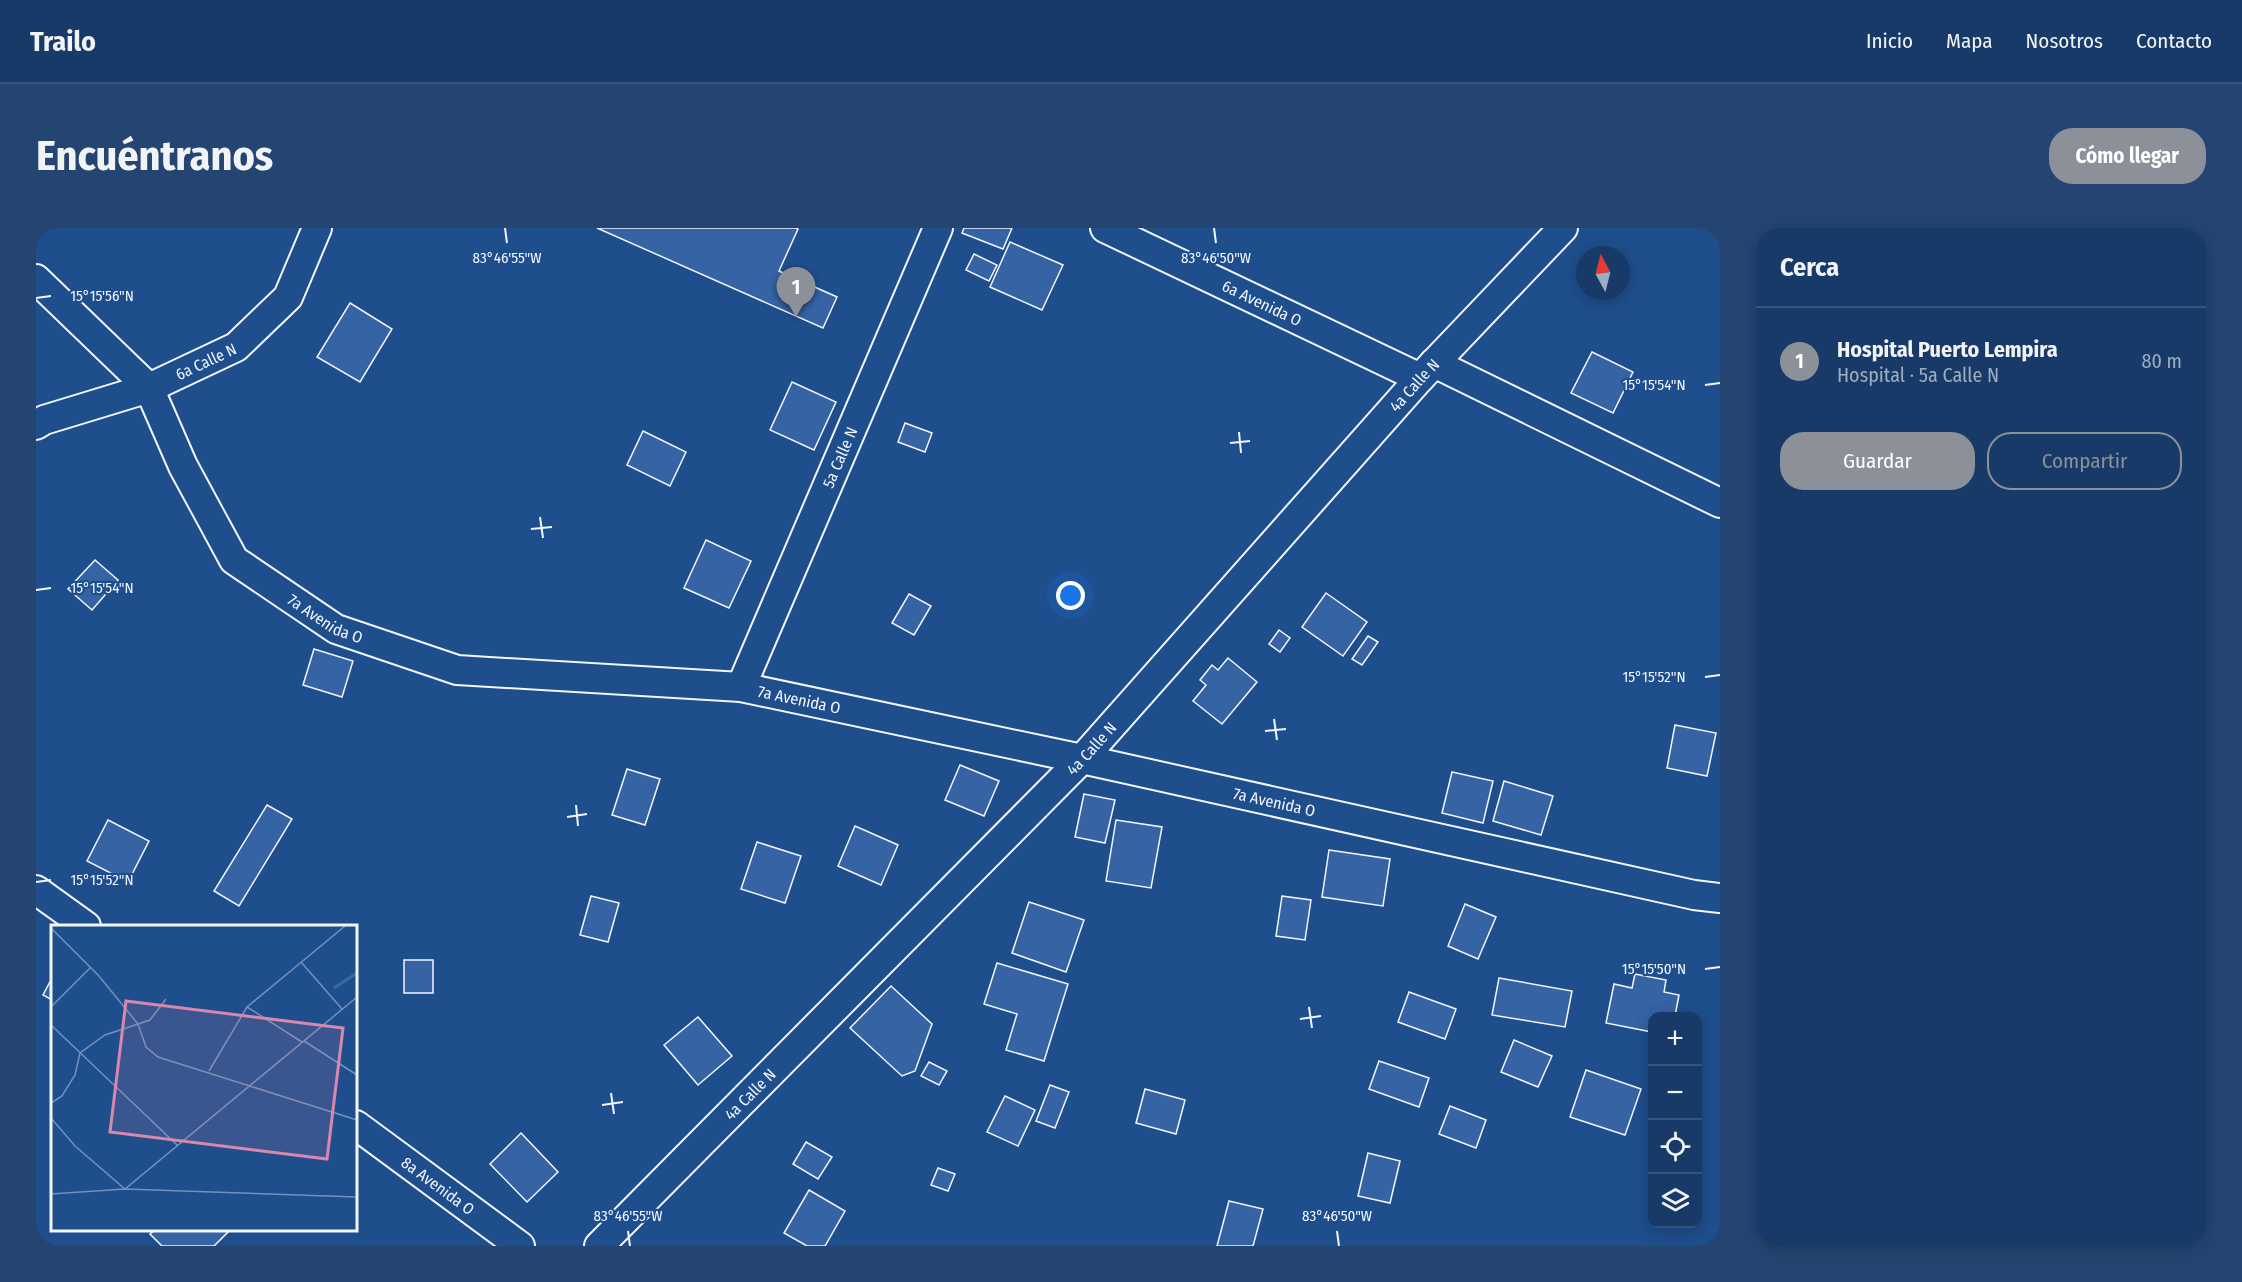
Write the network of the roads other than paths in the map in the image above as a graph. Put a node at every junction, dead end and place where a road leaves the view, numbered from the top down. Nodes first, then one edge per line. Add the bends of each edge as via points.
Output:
1 (317, 228) edge
2 (938, 228) edge
3 (1105, 228) edge
4 (1563, 228) edge
5 (36, 279) edge
6 (1427, 371) junction
7 (149, 388) junction
8 (36, 425) edge
9 (1720, 503) edge
10 (741, 687) junction
11 (1082, 759) junction
12 (36, 890) edge
13 (1720, 898) edge
14 (83, 925) edge
15 (357, 1126) edge
16 (520, 1246) edge
17 (599, 1246) edge

1 - 7 street, 6a Calle N via 288,297 271,314 236,347
2 - 10 street, 5a Calle N
3 - 6 street, 6a Avenida O
4 - 6 street, 4a Calle N
5 - 7 street, 7a Avenida O
6 - 9 street, 6a Avenida O
6 - 11 street, 4a Calle N
7 - 8 street, 6a Calle N
7 - 10 street, 7a Avenida O via 183,466 234,560 336,629 457,670
10 - 11 street, 7a Avenida O
11 - 13 street, 7a Avenida O
11 - 17 street, 4a Calle N
12 - 14 street
15 - 16 street, 8a Avenida O

